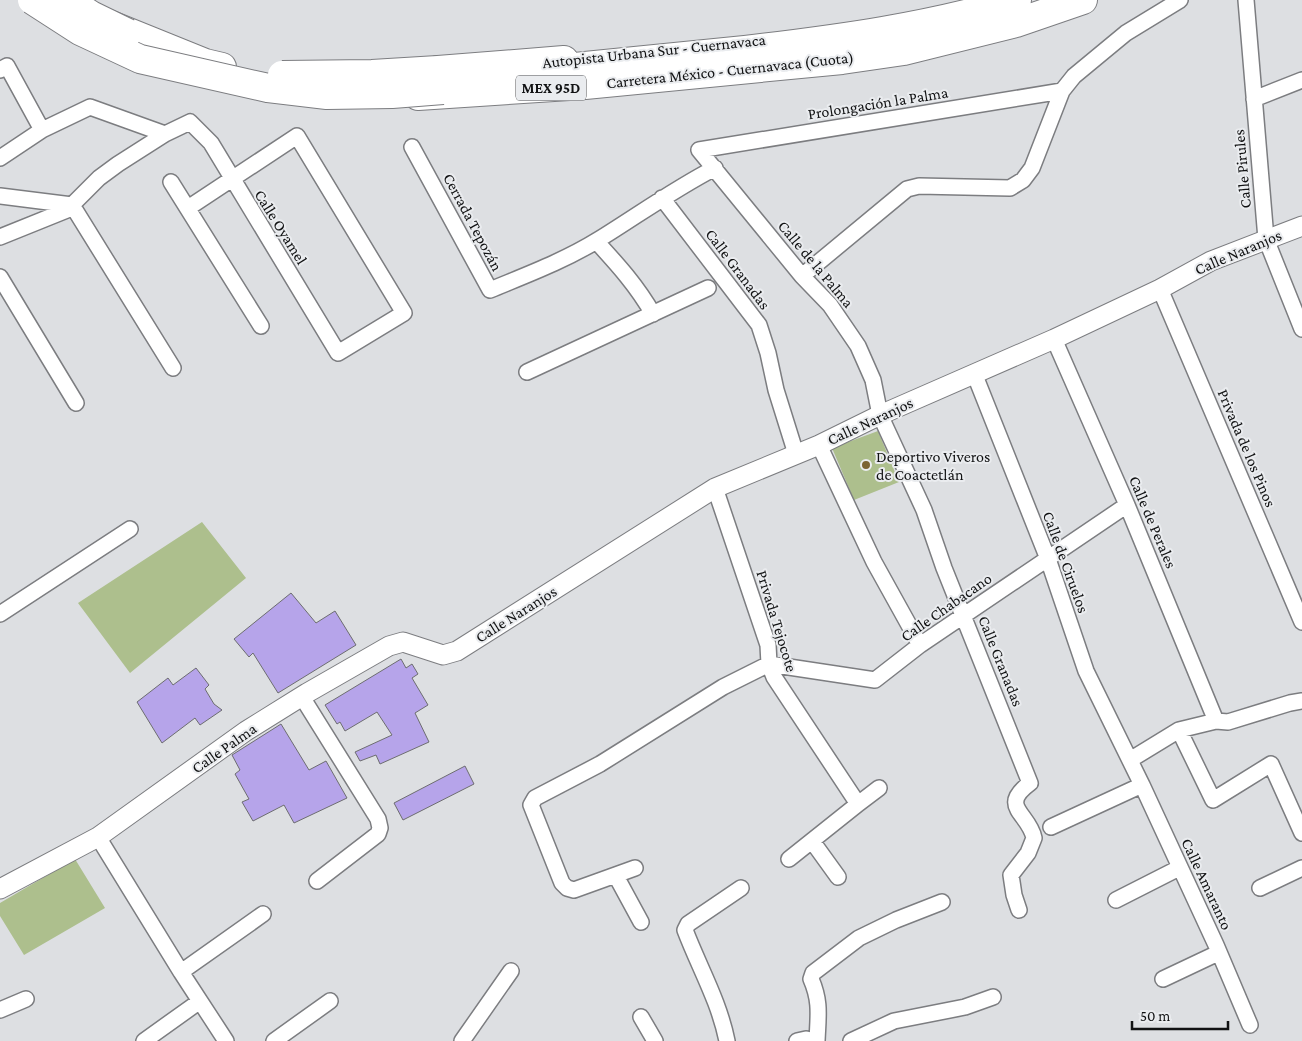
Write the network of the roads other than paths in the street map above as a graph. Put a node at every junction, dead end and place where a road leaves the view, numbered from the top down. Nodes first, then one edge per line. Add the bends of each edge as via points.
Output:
1 (31, 0) edge
2 (64, 0) edge
3 (68, 0) edge
4 (1012, 0) edge
5 (1018, 0) edge
6 (1072, 0) edge
7 (1083, 0) edge
8 (1180, 0) edge
9 (1246, 0) edge
10 (3, 68) edge
11 (1302, 80) edge
12 (1062, 92) junction
13 (1254, 99) junction
14 (42, 130) junction
15 (165, 134) junction
16 (412, 147) dead end
17 (699, 150) joint
18 (0, 158) edge
19 (715, 168) junction
20 (232, 180) junction
21 (171, 182) dead end
22 (0, 196) edge
23 (662, 198) junction
24 (72, 205) junction
25 (188, 208) junction
26 (1302, 226) edge
27 (0, 237) edge
28 (1266, 239) junction
29 (596, 241) junction
30 (802, 276) junction
31 (0, 277) edge
32 (708, 288) dead end
33 (1160, 289) junction
34 (652, 314) junction
35 (261, 326) dead end
36 (1302, 328) edge
37 (1054, 339) junction
38 (173, 368) dead end
39 (527, 372) dead end
40 (974, 373) junction
41 (76, 403) dead end
42 (880, 415) junction
43 (819, 445) junction
44 (796, 454) junction
45 (715, 488) junction
46 (1127, 505) junction
47 (130, 530) dead end
48 (1048, 559) junction
49 (0, 614) edge
50 (963, 615) junction
51 (1302, 622) edge
52 (920, 645) junction
53 (457, 650) joint
54 (769, 664) junction
55 (302, 698) junction
56 (1302, 701) edge
57 (1216, 721) junction
58 (1179, 730) junction
59 (1130, 760) junction
60 (1142, 785) junction
61 (879, 788) dead end
62 (858, 804) junction
63 (1051, 828) dead end
64 (1302, 834) edge
65 (98, 837) junction
66 (812, 841) junction
67 (789, 859) dead end
68 (635, 868) dead end
69 (1179, 868) junction
70 (1302, 868) edge
71 (616, 876) junction
72 (838, 877) dead end
73 (317, 881) dead end
74 (741, 888) dead end
75 (1260, 888) dead end
76 (0, 889) edge
77 (1116, 900) dead end
78 (942, 902) dead end
79 (1019, 910) dead end
80 (263, 914) dead end
81 (641, 922) dead end
82 (1218, 953) junction
83 (510, 971) dead end
84 (181, 972) junction
85 (1163, 979) dead end
86 (993, 997) dead end
87 (26, 998) dead end
88 (200, 1001) junction
89 (330, 1001) dead end
90 (0, 1010) edge
91 (641, 1017) dead end
92 (1250, 1025) dead end
93 (144, 1041) edge
94 (226, 1041) edge
95 (274, 1041) edge
96 (462, 1041) edge
97 (654, 1041) edge
98 (727, 1041) edge
99 (798, 1041) edge
100 (813, 1041) edge
101 (817, 1041) edge
102 (851, 1041) edge

1 - 6 highway, Autopista Urbana Sur - Cuernavaca, bridge via 80,31 140,59 268,88 327,95 392,94 824,59 916,45
1 - 7 highway, Carretera México - Cuernavaca (Cuota) / MEX 95D via 105,44 158,67 239,91 336,101 585,85 842,60 904,51 997,28
2 - 5 highway, Carretera México - Cuernavaca (Cuota) / MEX 95D via 86,14 205,63 265,79 351,85 516,73 836,40 978,12
3 - 4 highway, Autopista Urbana Sur - Cuernavaca, bridge via 148,43 207,61 273,75 372,74 670,51 922,21
8 - 12 street via 1126,33 1074,76
9 - 13 street, Calle Pirules
10 - 14 street
11 - 13 street
12 - 17 street, Prolongación la Palma
12 - 30 street via 1032,168 1023,180 1010,188 919,186 907,189
13 - 28 street, Calle Pirules
14 - 15 street via 90,107
14 - 18 street
15 - 20 street, Calle Oyamel via 190,122 211,143
15 - 24 street via 99,178
16 - 29 street, Cerrada Tepozán via 490,290
17 - 19 street, Calle de la Palma
19 - 23 street, Cerrada Tepozán
19 - 30 street, Calle de la Palma
20 - 20 street, Calle Oyamel via 338,353 404,313 297,136
20 - 25 street
21 - 25 street
22 - 24 street
23 - 29 street, Cerrada Tepozán
23 - 44 street, Calle Granadas via 759,325
24 - 27 street via 67,210
24 - 38 street
25 - 35 street
26 - 28 street, Calle Naranjos
28 - 33 street, Calle Naranjos via 1211,261
28 - 36 street, Calle Pirules
29 - 34 street via 628,276
30 - 42 street, Calle de la Palma via 830,306 858,346 873,380
31 - 41 street
32 - 34 street
33 - 37 street, Calle Naranjos
33 - 51 street, Privada de los Pinos
34 - 39 street
37 - 40 street, Calle Naranjos
37 - 46 street, Calle de Perales
40 - 42 street, Calle Naranjos
40 - 48 street, Calle de Ciruelos
42 - 43 street, Calle Naranjos
42 - 50 street, Calle Granadas via 924,510
43 - 44 street, Calle Naranjos
43 - 52 street via 874,562
44 - 45 street, Calle Naranjos
45 - 53 street, Calle Naranjos
45 - 54 street, Privada Tejocote via 768,645
46 - 48 street, Calle Chabacano
46 - 57 street, Calle de Perales
47 - 49 street
48 - 50 street, Calle Chabacano
48 - 59 street, Calle de Ciruelos via 1086,672
50 - 52 street, Calle Chabacano
50 - 79 street, Calle Granadas via 1030,783 1018,794 1016,803 1034,838 1028,853 1011,875
52 - 54 street, Calle Chabacano via 875,680
53 - 55 street, Calle Palma via 443,655 403,642 389,646
54 - 62 street, Privada Tejocote via 774,677
54 - 71 street via 723,687 600,764 535,798 531,805 562,883 574,890
55 - 65 street, Calle Palma via 246,731
55 - 73 street via 378,819 380,828 378,834
56 - 57 street via 1228,722
57 - 58 street
58 - 59 street
58 - 64 street via 1213,800 1271,764
59 - 60 street, Calle Amaranto
60 - 63 street
60 - 69 street, Calle Amaranto
61 - 62 street
62 - 66 street
65 - 76 street, Calle Palma
65 - 84 street
66 - 67 street
66 - 72 street
68 - 71 street
69 - 77 street
69 - 82 street, Calle Amaranto
70 - 75 street
71 - 81 street
74 - 98 street via 688,924 685,930 715,999
78 - 101 street via 859,938 814,972 811,978 818,994
80 - 84 street
82 - 85 street
82 - 92 street, Calle Amaranto
83 - 96 street
84 - 88 street
86 - 102 street via 965,1007 894,1021
87 - 90 street
88 - 93 street
88 - 94 street
89 - 95 street
91 - 97 street
99 - 100 street

